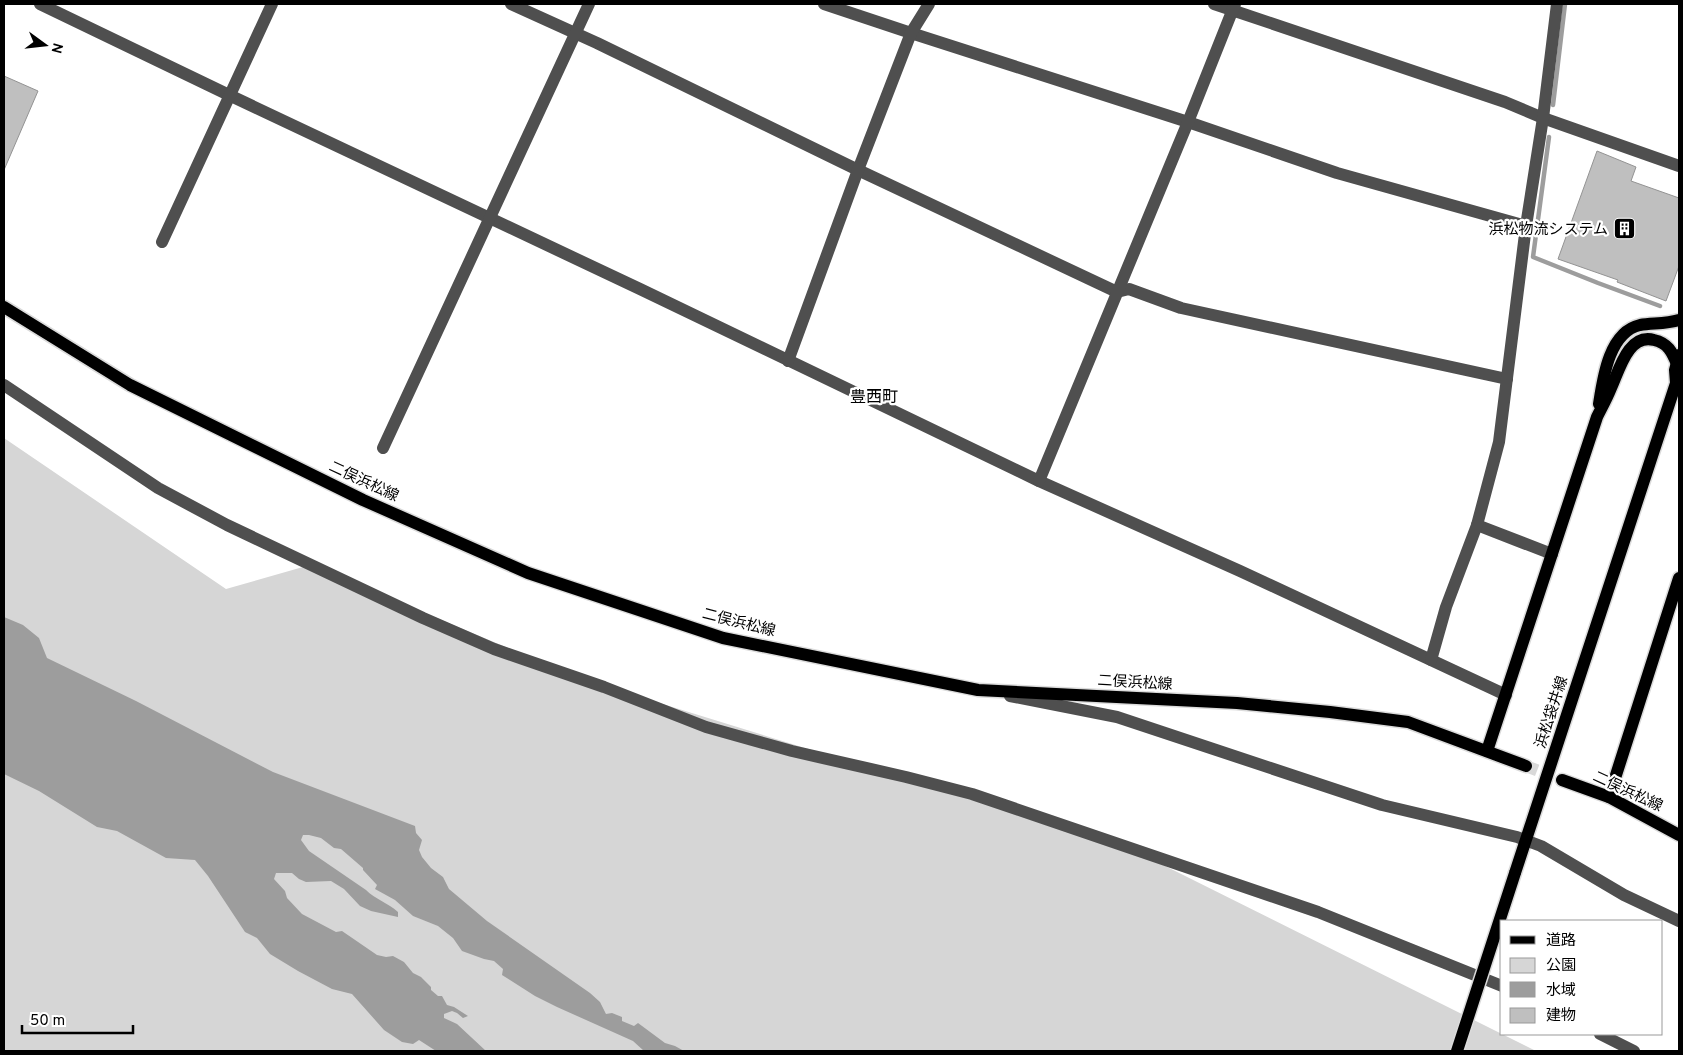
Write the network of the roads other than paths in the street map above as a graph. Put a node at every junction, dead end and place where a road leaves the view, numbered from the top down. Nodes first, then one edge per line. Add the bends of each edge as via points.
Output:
1 (40, 4) edge
2 (272, 4) edge
3 (512, 4) edge
4 (589, 4) edge
5 (824, 4) edge
6 (929, 4) edge
7 (1214, 4) edge
8 (1557, 4) edge
9 (1234, 7) edge
10 (575, 34) junction
11 (911, 34) junction
12 (229, 95) junction
13 (1543, 118) junction
14 (1188, 122) junction
15 (1679, 166) edge
16 (858, 170) junction
17 (489, 218) junction
18 (1526, 226) junction
19 (162, 242) dead end
20 (1116, 292) junction
21 (4, 307) edge
22 (1679, 320) edge
23 (1678, 360) edge
24 (788, 361) junction
25 (1507, 379) junction
26 (1678, 381) edge
27 (4, 385) edge
28 (1597, 416) junction
29 (383, 448) dead end
30 (1039, 481) junction
31 (1476, 525) junction
32 (1552, 554) junction
33 (1679, 578) edge
34 (1675, 608) edge
35 (1431, 660) junction
36 (978, 690) junction
37 (1506, 695) junction
38 (1487, 751) junction
39 (1526, 766) tunnel mouth
40 (1562, 780) tunnel mouth
41 (1609, 797) junction
42 (1679, 835) edge
43 (1526, 840) junction
44 (1679, 922) edge
45 (1500, 985) edge
46 (1602, 1035) edge
47 (1457, 1051) edge
48 (1634, 1051) edge

1 - 12 street
2 - 12 street
3 - 10 street
4 - 10 street
5 - 11 street
6 - 11 street
7 - 9 street
8 - 13 street
9 - 13 street
9 - 14 street
10 - 16 street
10 - 17 street
11 - 14 street
11 - 16 street
12 - 17 street
12 - 19 street
13 - 15 street
13 - 18 street
14 - 18 street via 1337,173
14 - 20 street
16 - 20 street
16 - 24 street
17 - 24 street
17 - 29 street
18 - 25 street
20 - 25 street via 1129,290 1181,308
20 - 30 street
21 - 36 main road, 二俣浜松線 via 130,386 362,500 528,573 723,638
22 - 28 main road via 1641,325 1620,337 1612,350
23 - 26 main road, 浜松袋井線 via 1675,370
23 - 28 main road via 1661,341 1650,339 1634,344
24 - 30 street
25 - 31 street via 1499,442
26 - 43 main road, 浜松袋井線
27 - 45 street via 158,488 227,525 494,649 613,690 706,727 972,794 1318,912
28 - 32 main road
30 - 35 street
31 - 32 street
31 - 35 street via 1446,607
32 - 37 main road
33 - 34 main road
34 - 41 main road
35 - 37 street
36 - 38 main road, 二俣浜松線 via 1237,703 1330,712 1408,722
36 - 43 street via 1117,717 1382,805
37 - 38 main road
38 - 39 main road, 二俣浜松線
40 - 41 main road, 二俣浜松線
41 - 42 main road, 二俣浜松線
43 - 44 street
43 - 47 main road, 浜松袋井線, bridge
46 - 48 street

